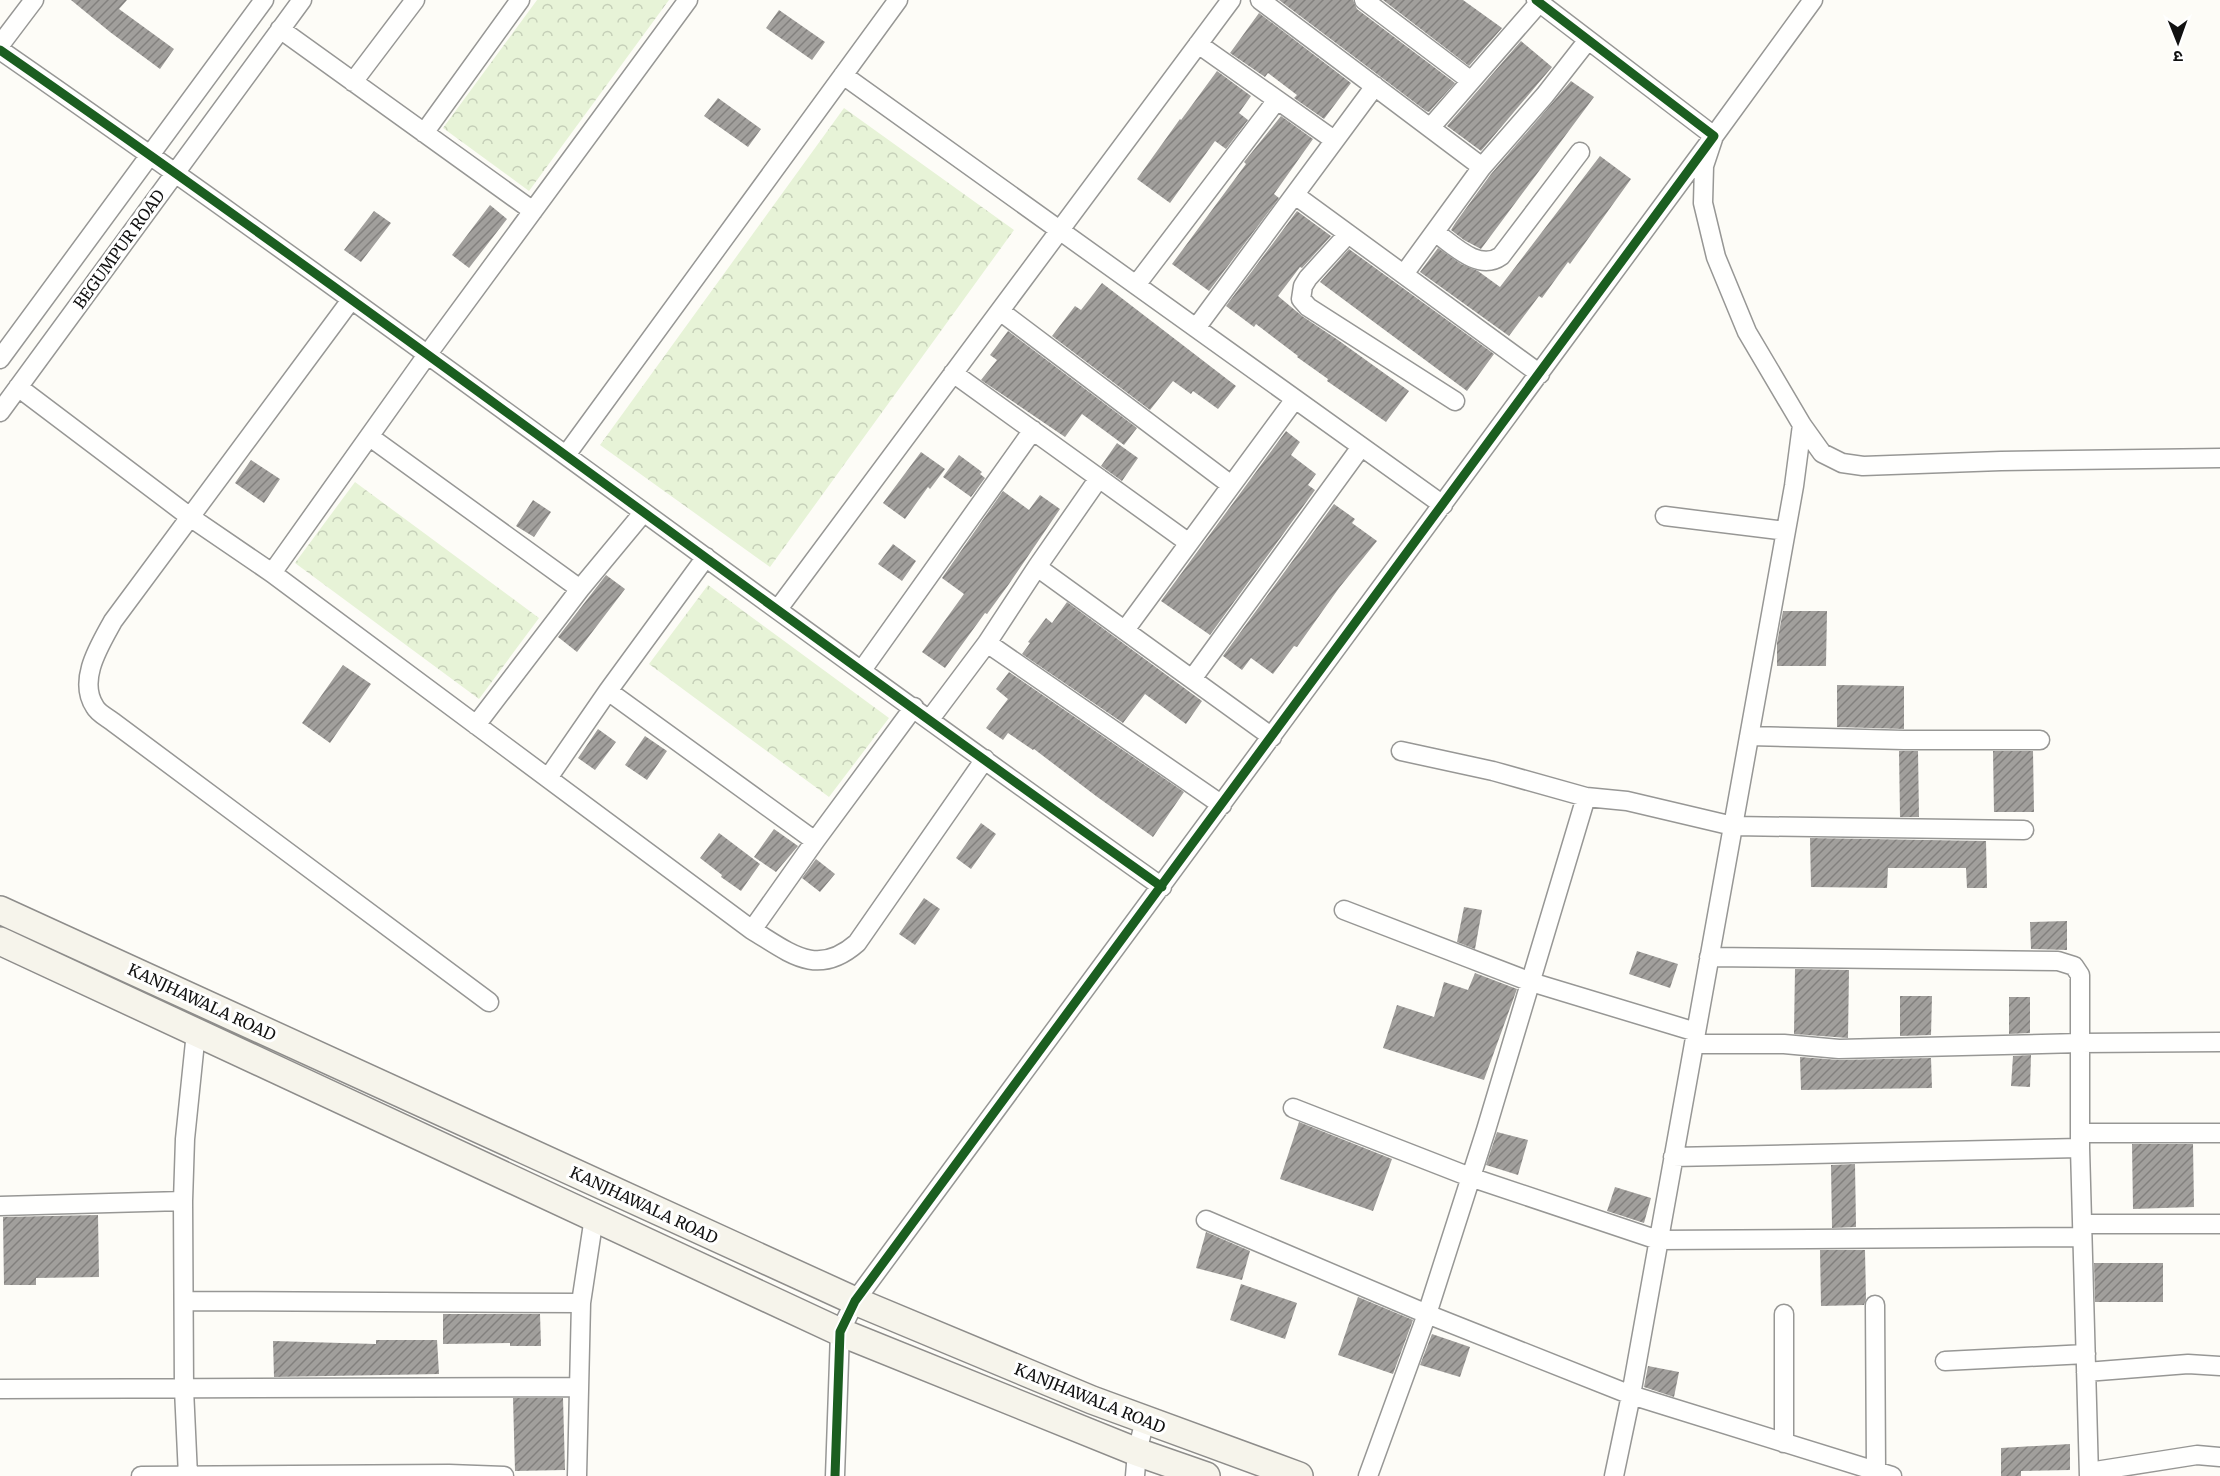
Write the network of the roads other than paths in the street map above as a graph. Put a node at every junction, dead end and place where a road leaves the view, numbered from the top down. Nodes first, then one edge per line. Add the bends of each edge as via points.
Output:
1 (34, 0) edge
2 (264, 0) edge
3 (302, 0) edge
4 (415, 0) edge
5 (520, 0) edge
6 (688, 0) edge
7 (898, 0) edge
8 (1231, 0) edge
9 (1260, 0) edge
10 (1364, 0) edge
11 (1813, 0) edge
12 (1537, 1) edge
13 (280, 29) junction
14 (1588, 40) junction
15 (1198, 44) junction
16 (0, 45) edge
17 (0, 50) edge
18 (843, 75) junction
19 (1471, 81) junction
20 (353, 82) junction
21 (1375, 86) junction
22 (1277, 100) junction
23 (1430, 128) junction
24 (424, 133) junction
25 (1714, 136) junction
26 (1334, 140) junction
27 (1580, 152) dead end
28 (150, 154) junction
29 (1482, 167) junction
30 (174, 172) junction
31 (1295, 195) junction
32 (533, 211) junction
33 (1060, 231) junction
34 (1435, 232) junction
35 (1348, 234) junction
36 (1404, 274) junction
37 (1136, 285) junction
38 (351, 300) junction
39 (1000, 311) junction
40 (1196, 328) junction
41 (427, 355) junction
42 (0, 359) edge
43 (953, 374) junction
44 (1540, 374) junction
45 (18, 387) junction
46 (1295, 399) junction
47 (1455, 401) dead end
48 (0, 412) edge
49 (1802, 425) junction
50 (1032, 430) junction
51 (370, 437) junction
52 (1361, 447) junction
53 (566, 455) junction
54 (2220, 458) edge
55 (1099, 478) junction
56 (1231, 485) junction
57 (1443, 505) junction
58 (643, 513) junction
59 (1665, 516) dead end
60 (190, 517) junction
61 (1786, 531) junction
62 (1189, 543) junction
63 (706, 557) junction
64 (1037, 567) junction
65 (272, 573) junction
66 (580, 589) junction
67 (778, 609) junction
68 (1125, 630) junction
69 (987, 643) junction
70 (862, 670) junction
71 (1192, 679) junction
72 (609, 691) junction
73 (914, 707) junction
74 (930, 719) junction
75 (476, 725) junction
76 (1749, 736) junction
77 (1272, 737) junction
78 (2040, 740) dead end
79 (1401, 751) dead end
80 (985, 759) junction
81 (548, 778) junction
82 (1586, 797) junction
83 (1222, 805) junction
84 (1733, 826) junction
85 (2024, 830) dead end
86 (815, 841) junction
87 (1162, 887) junction
88 (0, 910) edge
89 (1344, 910) dead end
90 (753, 930) junction
91 (0, 941) edge
92 (1709, 957) junction
93 (1531, 982) junction
94 (489, 1002) dead end
95 (196, 1032) junction
96 (1695, 1038) junction
97 (2220, 1042) edge
98 (2080, 1043) junction
99 (1293, 1108) dead end
100 (2220, 1133) edge
101 (2080, 1140) junction
102 (1673, 1157) junction
103 (1470, 1177) junction
104 (183, 1201) junction
105 (0, 1206) edge
106 (594, 1217) junction
107 (1206, 1220) dead end
108 (2220, 1224) edge
109 (2082, 1231) junction
110 (1658, 1240) junction
111 (185, 1301) junction
112 (855, 1301) junction
113 (581, 1303) junction
114 (1875, 1305) dead end
115 (1427, 1314) junction
116 (1784, 1314) dead end
117 (840, 1332) junction
118 (2086, 1354) junction
119 (1945, 1361) dead end
120 (2220, 1365) edge
121 (2086, 1372) junction
122 (579, 1387) junction
123 (0, 1389) edge
124 (184, 1389) junction
125 (1631, 1395) junction
126 (1145, 1420) junction
127 (1784, 1443) junction
128 (2220, 1457) edge
129 (1136, 1464) edge
130 (1884, 1474) edge
131 (2089, 1474) edge
132 (188, 1475) edge
133 (449, 1475) edge
134 (141, 1476) edge
135 (504, 1476) edge
136 (577, 1476) edge
137 (835, 1476) edge
138 (1206, 1476) edge
139 (1299, 1476) edge
140 (1368, 1476) edge
141 (1614, 1476) edge

1 - 16 street
2 - 28 street, BEGUMPUR ROAD
3 - 13 street, BEGUMPUR ROAD
4 - 20 street
5 - 24 street
6 - 32 street
7 - 18 street
8 - 15 street
9 - 21 street
10 - 19 street
11 - 25 street
12 - 14 street
12 - 19 street
13 - 20 street
13 - 30 street, BEGUMPUR ROAD
14 - 25 street
14 - 29 street
15 - 22 street
15 - 33 street
17 - 28 street
18 - 33 street
18 - 53 street
19 - 23 street
20 - 24 street
21 - 23 street
21 - 26 street
22 - 26 street
22 - 37 street
23 - 29 street
24 - 32 street
25 - 44 street
25 - 49 street via 1704,166 1702,203 1716,257 1747,332
26 - 31 street
27 - 34 street via 1496,260 1481,261 1468,256
28 - 30 street
28 - 42 street, BEGUMPUR ROAD
29 - 34 street
30 - 38 street
30 - 45 street, BEGUMPUR ROAD
31 - 35 street
31 - 40 street
32 - 41 street
33 - 37 street
33 - 39 street
34 - 36 street
35 - 36 street
35 - 47 street via 1308,278 1301,299
36 - 44 street
37 - 40 street
38 - 41 street
38 - 60 street
39 - 43 street
39 - 56 street
40 - 46 street
41 - 51 street
41 - 53 street
43 - 50 street
43 - 67 street
44 - 57 street
45 - 48 street, BEGUMPUR ROAD
45 - 60 street
46 - 52 street
46 - 56 street
49 - 54 street via 1822,453 1842,463 1863,466
49 - 61 street
50 - 55 street
50 - 70 street
51 - 65 street
51 - 66 street
52 - 57 street
52 - 71 street
53 - 58 street
55 - 62 street
55 - 64 street
56 - 62 street
57 - 77 street
58 - 63 street
58 - 66 street
59 - 61 street
60 - 65 street
60 - 94 street via 112,621 94,657 89,687 95,707
61 - 76 street
62 - 68 street
63 - 67 street
63 - 72 street
64 - 68 street
64 - 69 street
65 - 75 street
66 - 75 street
67 - 70 street
68 - 71 street
69 - 74 street
69 - 83 street
70 - 73 street
71 - 77 street
72 - 81 street
72 - 86 street
73 - 74 street
73 - 86 street
74 - 80 street
75 - 81 street
76 - 78 street
76 - 84 street
77 - 83 street
79 - 82 street
80 - 87 street
80 - 90 street via 857,943 844,954 814,962 795,957
81 - 90 street
82 - 84 street via 1627,801
82 - 93 street
83 - 87 street
84 - 85 street
84 - 92 street
86 - 90 street
87 - 112 street
88 - 112 main road, KANJHAWALA ROAD
89 - 93 street
91 - 95 main road, KANJHAWALA ROAD
92 - 96 street
92 - 98 street via 2058,961 2074,966 2080,975
93 - 96 street
93 - 103 street
95 - 104 street
95 - 106 main road, KANJHAWALA ROAD
96 - 98 street via 1839,1050
96 - 102 street
97 - 98 street
98 - 101 street
99 - 103 street
100 - 101 street
101 - 102 street
101 - 109 street
102 - 110 street
103 - 110 street
103 - 115 street
104 - 105 street
104 - 111 street
106 - 113 street
106 - 117 main road, KANJHAWALA ROAD
107 - 115 street
108 - 109 street
109 - 110 street
109 - 118 street
110 - 125 street
111 - 113 street
111 - 124 street
112 - 117 street
112 - 126 main road, KANJHAWALA ROAD
113 - 122 street
114 - 130 street
115 - 125 street
115 - 140 street
116 - 127 street
117 - 129 main road, KANJHAWALA ROAD
117 - 137 street
118 - 119 street
118 - 121 street
120 - 121 street
121 - 131 street
122 - 124 street
122 - 136 street
123 - 124 street
124 - 132 street
125 - 127 street
125 - 141 street
126 - 129 street
126 - 139 main road, KANJHAWALA ROAD
127 - 130 street
128 - 131 street via 2197,1455
129 - 138 main road, KANJHAWALA ROAD
132 - 133 street
132 - 134 street
133 - 135 street

